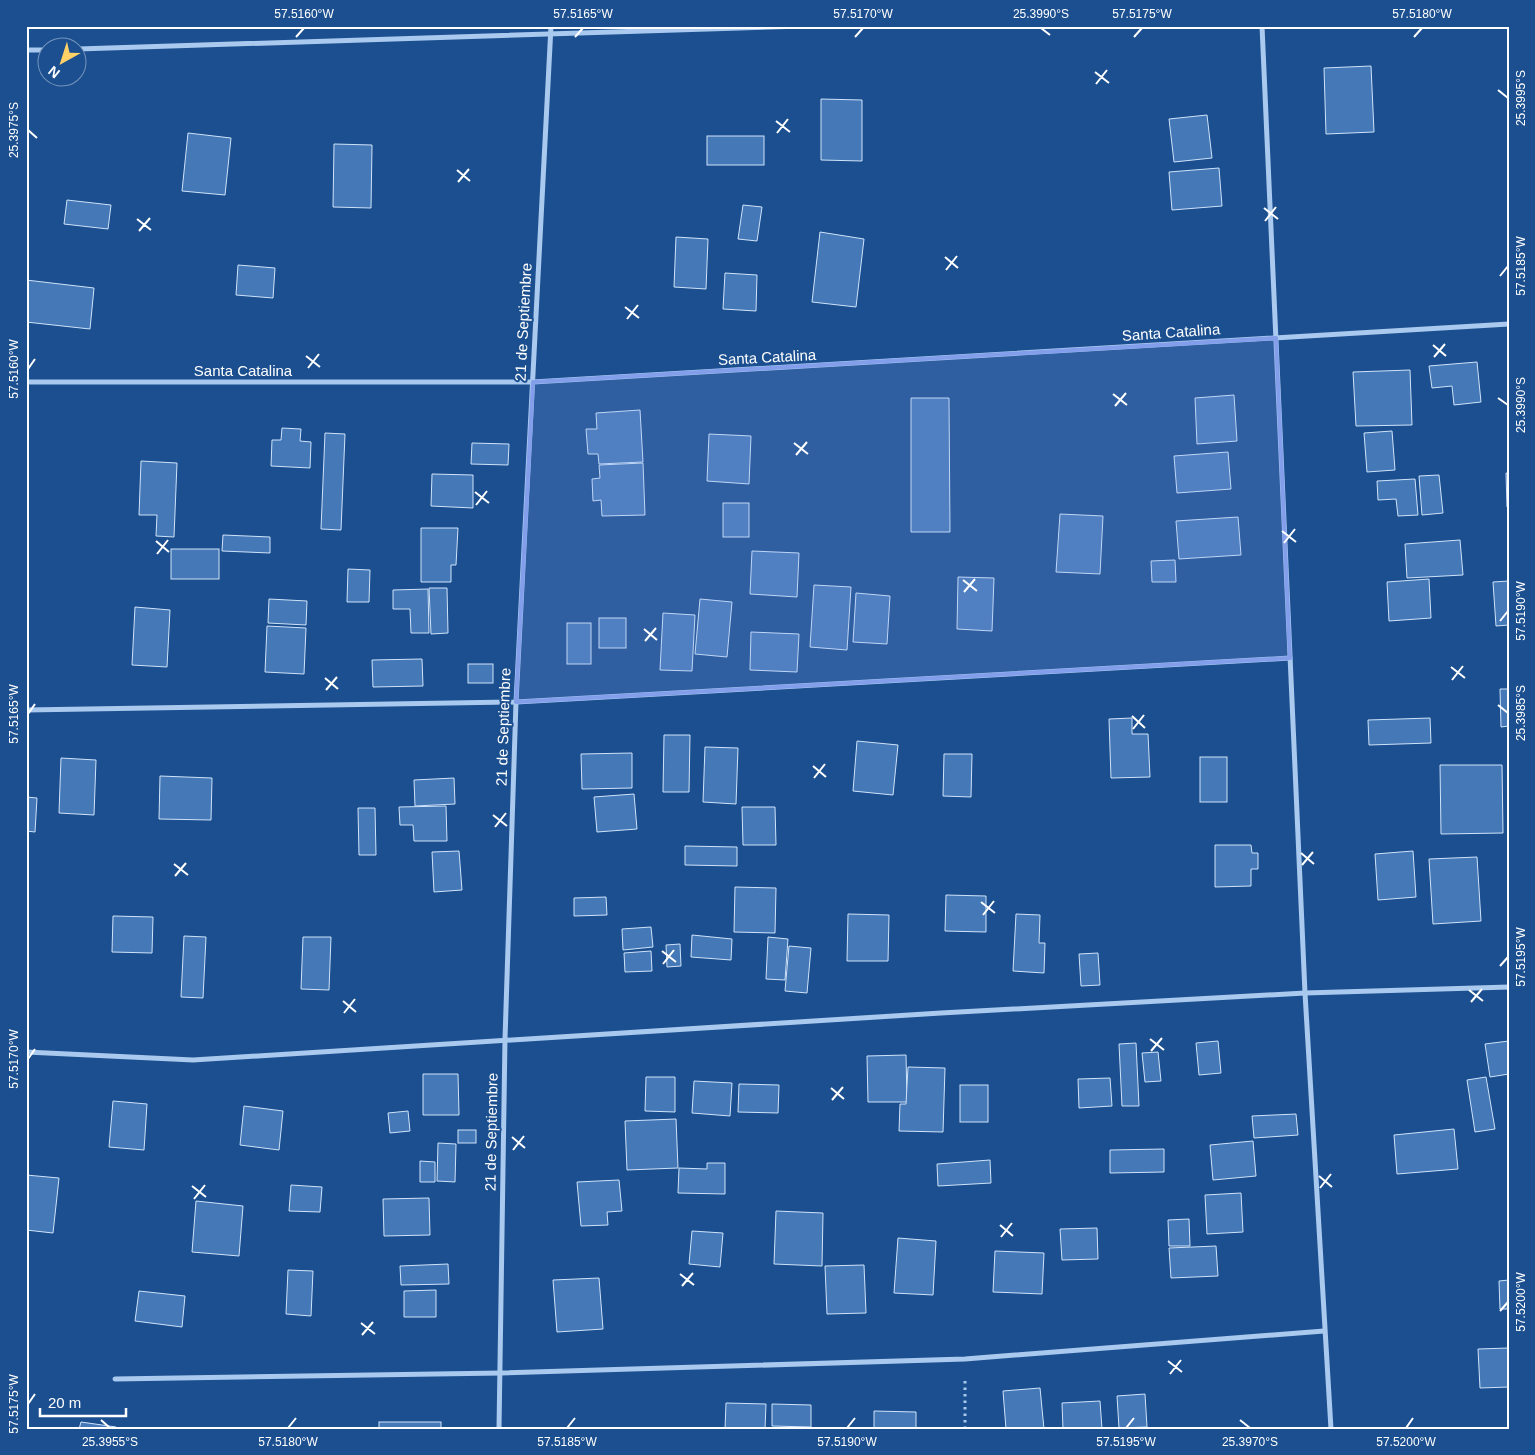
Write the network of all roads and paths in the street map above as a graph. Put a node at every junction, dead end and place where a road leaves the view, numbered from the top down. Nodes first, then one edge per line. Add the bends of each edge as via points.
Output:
1 (551, 26) edge
2 (803, 26) edge
3 (1262, 26) edge
4 (550, 34) junction
5 (88, 49) edge
6 (1509, 324) edge
7 (1276, 338) junction
8 (26, 382) edge
9 (533, 382) junction
10 (1290, 658) junction
11 (516, 702) junction
12 (26, 710) edge
13 (1509, 987) edge
14 (1305, 993) junction
15 (505, 1039) junction
16 (26, 1052) edge
17 (1324, 1331) junction
18 (965, 1359) junction
19 (501, 1373) junction
20 (114, 1379) dead end
21 (499, 1429) edge
22 (965, 1429) edge
23 (1331, 1429) edge

1 - 4 street, 21 de Septiembre
2 - 4 street
3 - 7 street
4 - 5 street
4 - 9 street, 21 de Septiembre
6 - 7 street, Santa Catalina
7 - 9 street, Santa Catalina
7 - 10 street
8 - 9 street, Santa Catalina
9 - 11 street, 21 de Septiembre
10 - 11 street
10 - 14 street
11 - 12 street
11 - 15 street, 21 de Septiembre
13 - 14 street
14 - 15 street
14 - 17 street
15 - 16 street via 193,1060
15 - 19 street, 21 de Septiembre
17 - 18 street
17 - 23 street
18 - 19 street
18 - 22 path
19 - 20 street
19 - 21 street, 21 de Septiembre

